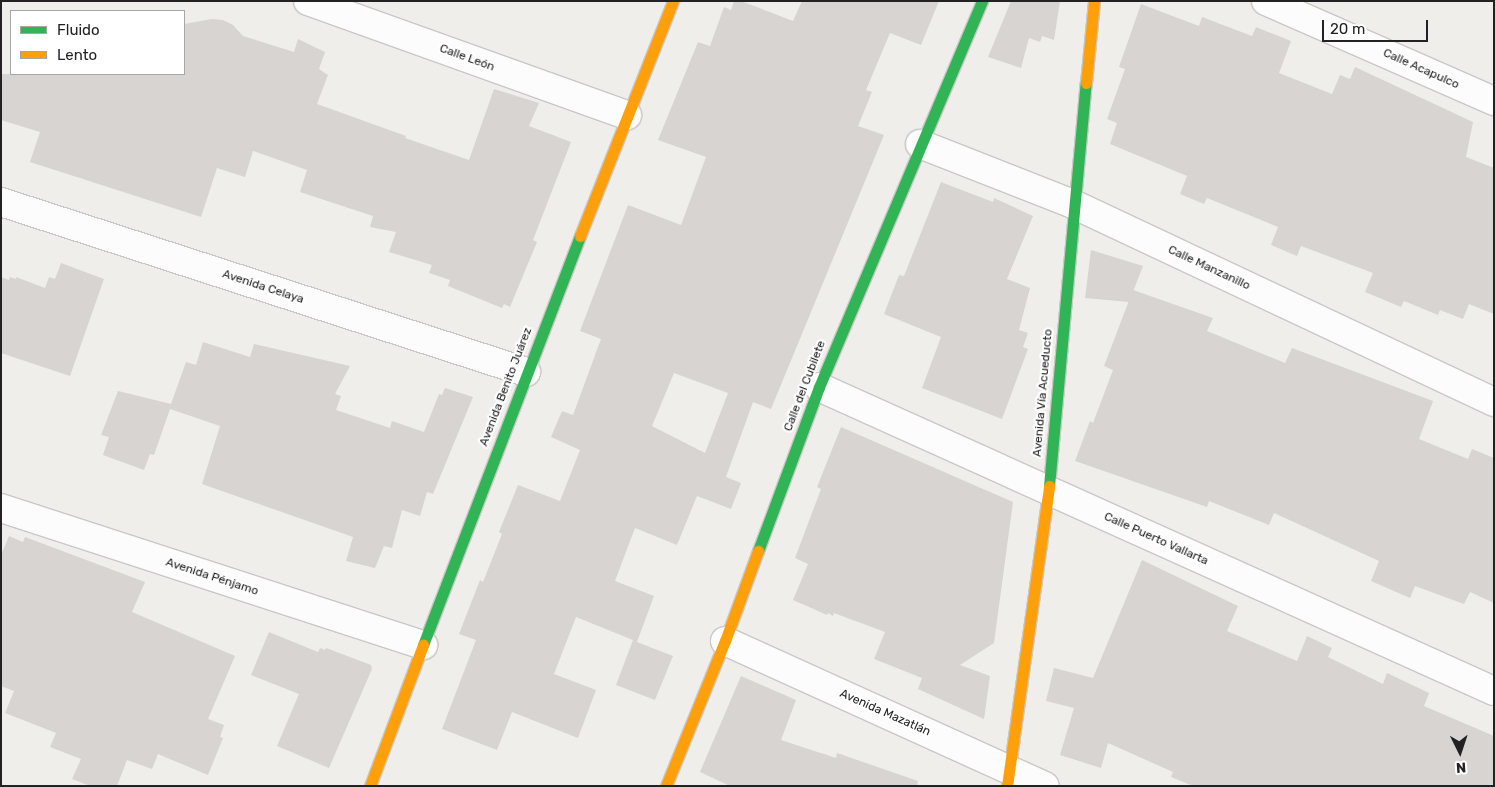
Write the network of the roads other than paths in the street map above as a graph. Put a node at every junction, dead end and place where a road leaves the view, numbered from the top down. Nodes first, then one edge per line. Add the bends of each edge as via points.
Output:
1 (308, 1) edge
2 (674, 1) edge
3 (982, 1) edge
4 (1094, 1) edge
5 (1266, 1) edge
6 (1494, 101) edge
7 (627, 115) junction
8 (920, 144) junction
9 (1, 202) edge
10 (1073, 204) junction
11 (526, 372) junction
12 (818, 387) junction
13 (1494, 402) edge
14 (1049, 491) junction
15 (1, 508) edge
16 (725, 641) junction
17 (423, 645) junction
18 (1494, 691) edge
19 (1008, 777) edge
20 (372, 785) edge
21 (666, 786) edge
22 (1046, 786) edge

1 - 7 street, Calle León
2 - 7 street, Avenida Benito Juárez
3 - 8 street, Calle del Cubilete
4 - 10 street, Avenida Vía Acueducto
5 - 6 street, Calle Acapulco
7 - 11 street, Avenida Benito Juárez
8 - 10 street, Calle Manzanillo
8 - 12 street, Calle del Cubilete
9 - 11 street, Avenida Celaya
10 - 13 street, Calle Manzanillo
10 - 14 street, Avenida Vía Acueducto
11 - 17 street, Avenida Benito Juárez
12 - 14 street, Calle Puerto Vallarta
12 - 16 street, Calle del Cubilete
14 - 18 street, Calle Puerto Vallarta
14 - 19 street, Avenida Vía Acueducto
15 - 17 street, Avenida Pénjamo
16 - 19 street, Avenida Mazatlán
16 - 21 street, Calle del Cubilete
17 - 20 street, Avenida Benito Juárez
19 - 22 street, Avenida Mazatlán

